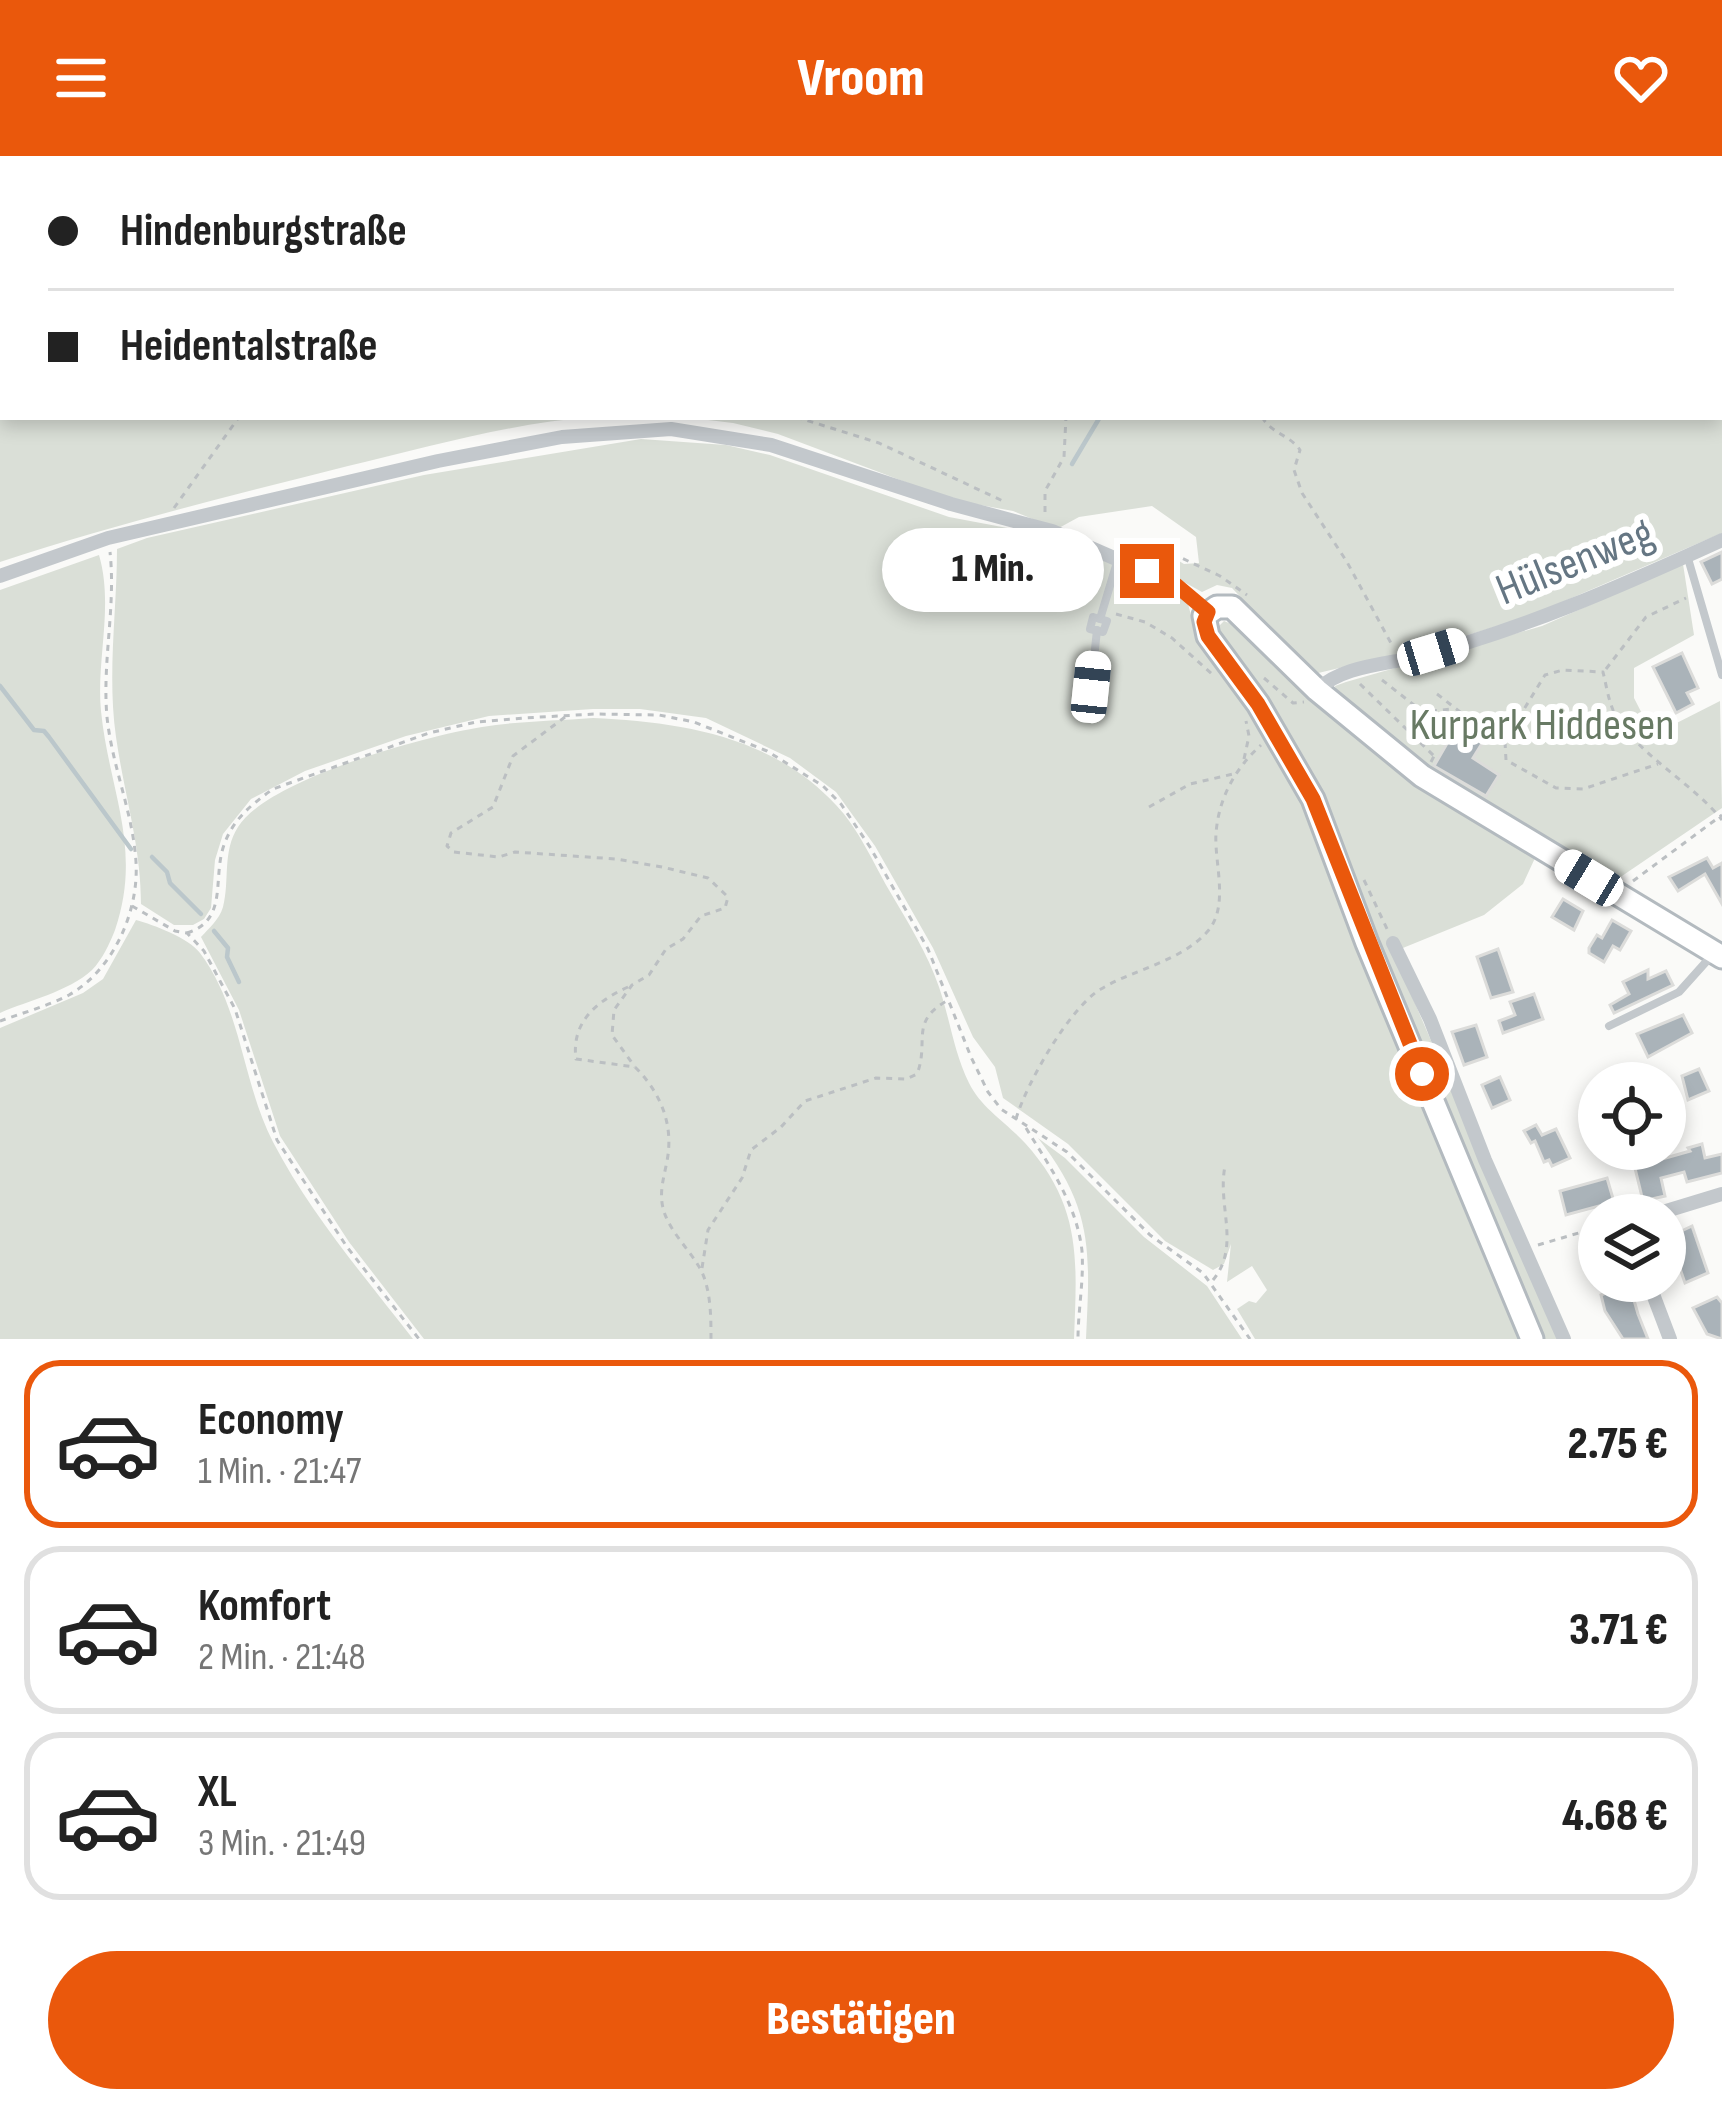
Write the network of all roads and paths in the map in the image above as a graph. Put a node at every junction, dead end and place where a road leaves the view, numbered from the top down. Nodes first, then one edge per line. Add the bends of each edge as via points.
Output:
1 (237, 420) edge
2 (806, 420) edge
3 (1066, 420) edge
4 (1264, 420) edge
5 (1005, 502) dead end
6 (163, 526) junction
7 (1052, 531) junction
8 (108, 538) junction
9 (1722, 540) edge
10 (1688, 555) junction
11 (1118, 557) junction
12 (0, 576) edge
13 (1699, 593) junction
14 (1208, 612) junction
15 (1122, 617) dead end
16 (1400, 660) junction
17 (1366, 668) junction
18 (1347, 672) junction
19 (1603, 672) junction
20 (1722, 675) edge
21 (1220, 682) dead end
22 (1258, 682) dead end
23 (1091, 687) dead end
24 (1317, 690) junction
25 (1437, 694) dead end
26 (1292, 702) junction
27 (1455, 709) junction
28 (568, 716) junction
29 (1244, 717) dead end
30 (1279, 723) junction
31 (1505, 740) junction
32 (1434, 756) dead end
33 (1244, 761) junction
34 (1660, 763) junction
35 (1234, 774) junction
36 (1149, 807) dead end
37 (1721, 817) edge
38 (1629, 886) dead end
39 (130, 905) junction
40 (187, 933) junction
41 (1394, 943) dead end
42 (1718, 954) edge
43 (632, 986) junction
44 (950, 999) junction
45 (0, 1021) edge
46 (1609, 1026) dead end
47 (635, 1067) junction
48 (1015, 1120) junction
49 (1025, 1127) junction
50 (1225, 1166) dead end
51 (1722, 1194) edge
52 (1686, 1205) edge
53 (1578, 1233) edge
54 (1524, 1250) junction
55 (702, 1270) junction
56 (1212, 1282) junction
57 (1656, 1302) edge
58 (418, 1339) edge
59 (711, 1339) edge
60 (1078, 1339) edge
61 (1250, 1339) edge
62 (1532, 1339) edge
63 (1564, 1339) edge
64 (1670, 1339) edge

1 - 6 path
2 - 5 path via 879,443
3 - 7 path via 1064,457 1045,491
4 - 16 path via 1297,445 1294,470 1303,494
6 - 7 street via 541,441 671,429 771,446
6 - 8 street
7 - 11 street
8 - 12 street
8 - 39 path via 106,693 136,861
9 - 10 street, Hülsenweg
10 - 13 lane
10 - 16 street, Hülsenweg via 1538,621
11 - 14 street via 1176,585
11 - 23 lane
13 - 19 path via 1646,616
13 - 20 lane
14 - 24 main road via 1225,606 1239,613
14 - 30 main road via 1208,636
15 - 21 path via 1172,638
16 - 17 street, Hülsenweg
17 - 18 street, Hülsenweg
17 - 27 path via 1423,712
18 - 24 street, Hülsenweg
18 - 32 path
19 - 31 path via 1545,675
19 - 34 path via 1614,712
22 - 26 path via 1268,679
24 - 26 path
24 - 42 main road via 1422,776
25 - 27 path
26 - 30 path
27 - 31 path
28 - 40 path via 429,733 274,789 238,818 219,866 215,912
28 - 43 path via 513,756 493,807 451,833 447,846 499,857 616,859 708,878 729,902 701,916
28 - 44 path via 694,722 767,751 823,786 870,847
29 - 33 path
30 - 33 path
30 - 62 main road
31 - 34 path via 1506,760 1556,788 1583,789
33 - 35 path
34 - 37 path
35 - 36 path via 1190,784
35 - 48 path via 1220,810 1215,920 1189,946 1087,998 1033,1075
37 - 38 path
39 - 40 path
39 - 45 path via 119,941 96,974 68,995
40 - 58 path via 236,1009 277,1140
41 - 54 street
42 - 46 lane via 1679,992
43 - 47 path via 611,1028
43 - 47 path via 586,1015 574,1053 585,1063
44 - 48 path via 988,1092
44 - 55 path via 920,1028 917,1074 805,1101 751,1150 708,1230
47 - 55 path via 667,1119 663,1210
48 - 49 path
49 - 56 path via 1067,1152
49 - 60 path via 1078,1226
50 - 56 path via 1221,1198 1230,1242
51 - 52 street
53 - 54 path
54 - 63 street
55 - 59 path
56 - 61 path
57 - 64 street

